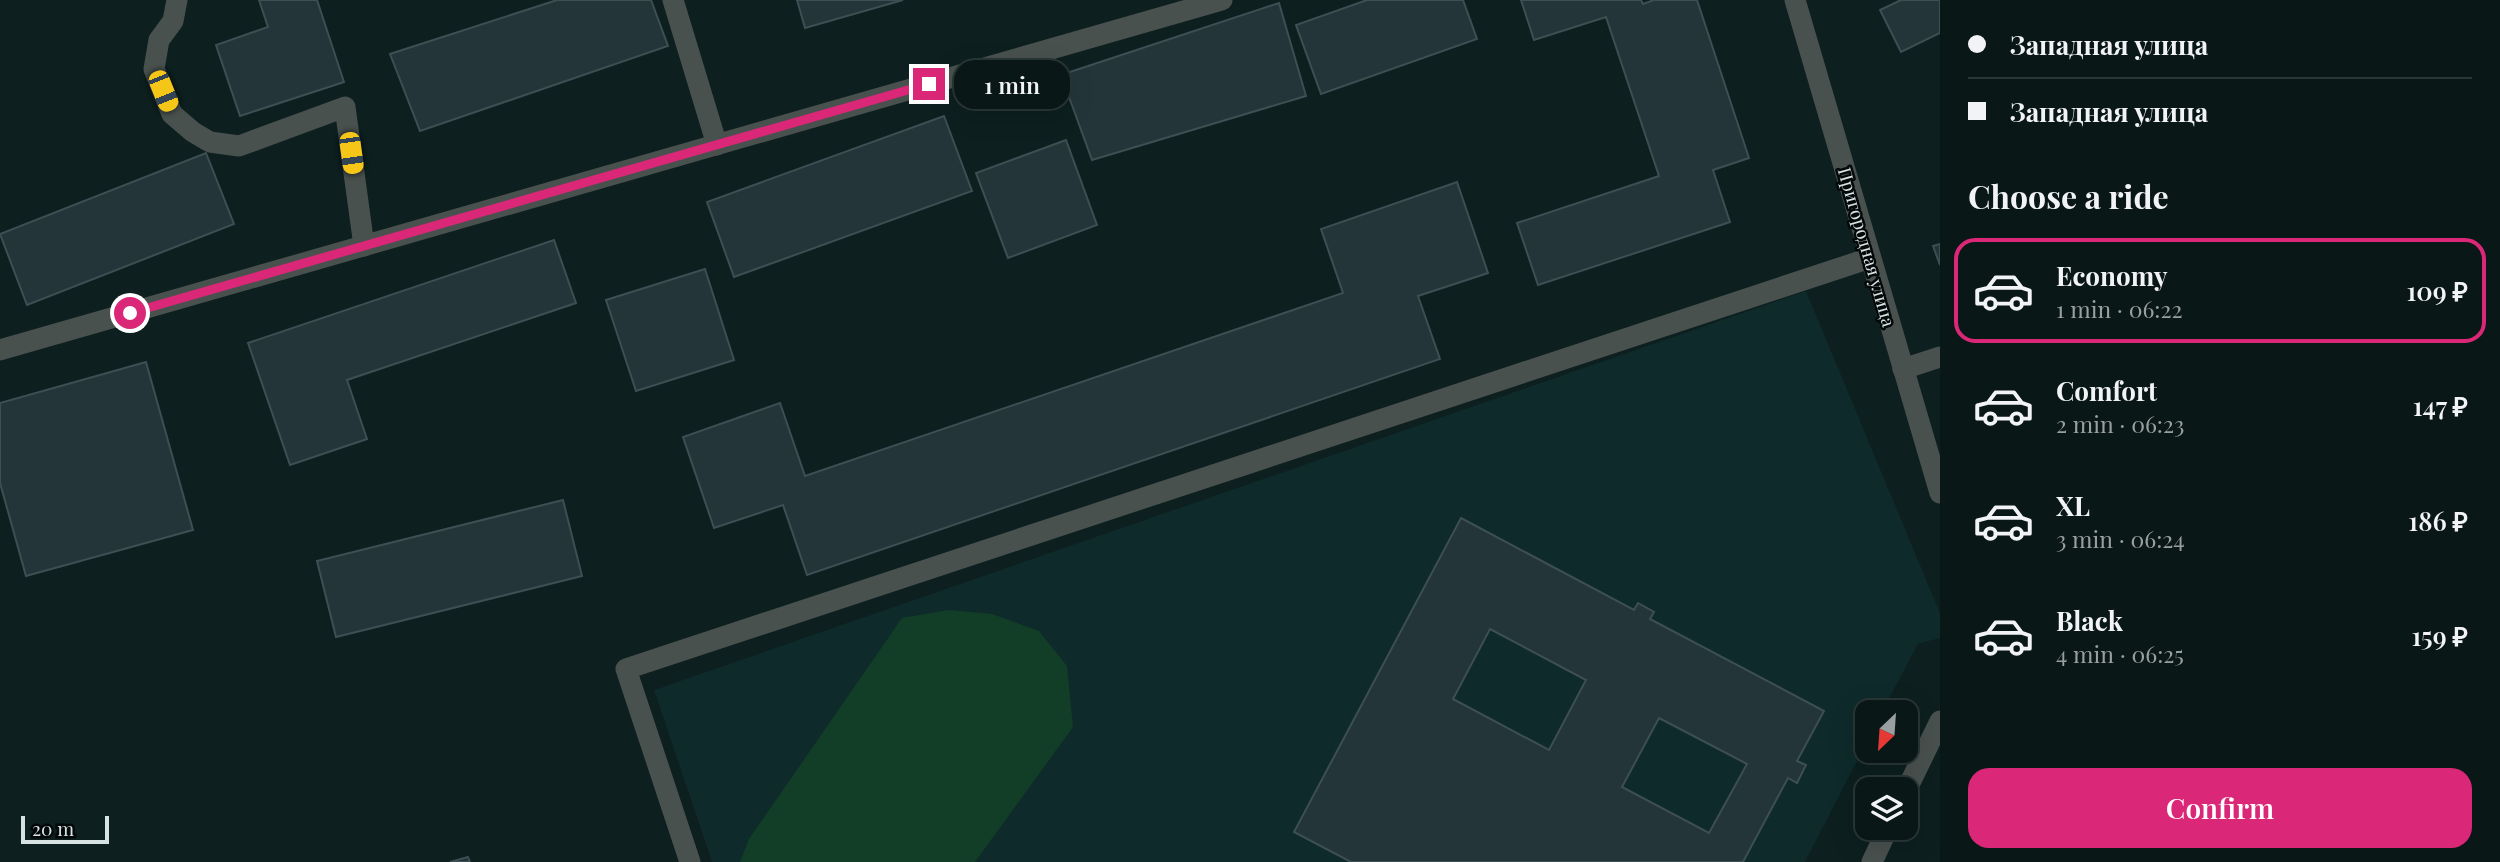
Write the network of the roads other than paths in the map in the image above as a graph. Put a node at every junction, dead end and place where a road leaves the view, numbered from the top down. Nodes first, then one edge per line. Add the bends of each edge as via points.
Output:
1 (177, 0) edge
2 (673, 0) edge
3 (1222, 0) edge
4 (1795, 0) edge
5 (717, 145) junction
6 (364, 246) junction
7 (1870, 258) junction
8 (0, 350) edge
9 (1940, 357) edge
10 (1903, 369) junction
11 (1940, 493) edge
12 (1940, 721) edge
13 (1934, 749) edge
14 (1915, 777) edge
15 (1882, 840) edge
16 (690, 862) edge
17 (1872, 862) edge

1 - 6 street via 173,22 159,40 153,69 172,114 210,142 239,146 345,107
2 - 5 street
3 - 5 street
4 - 7 street, Пригородная улица
5 - 6 street
6 - 8 street
7 - 10 street, Пригородная улица
7 - 16 street via 626,669
9 - 10 street
10 - 11 street, Пригородная улица
12 - 13 street
13 - 14 street
15 - 17 street

